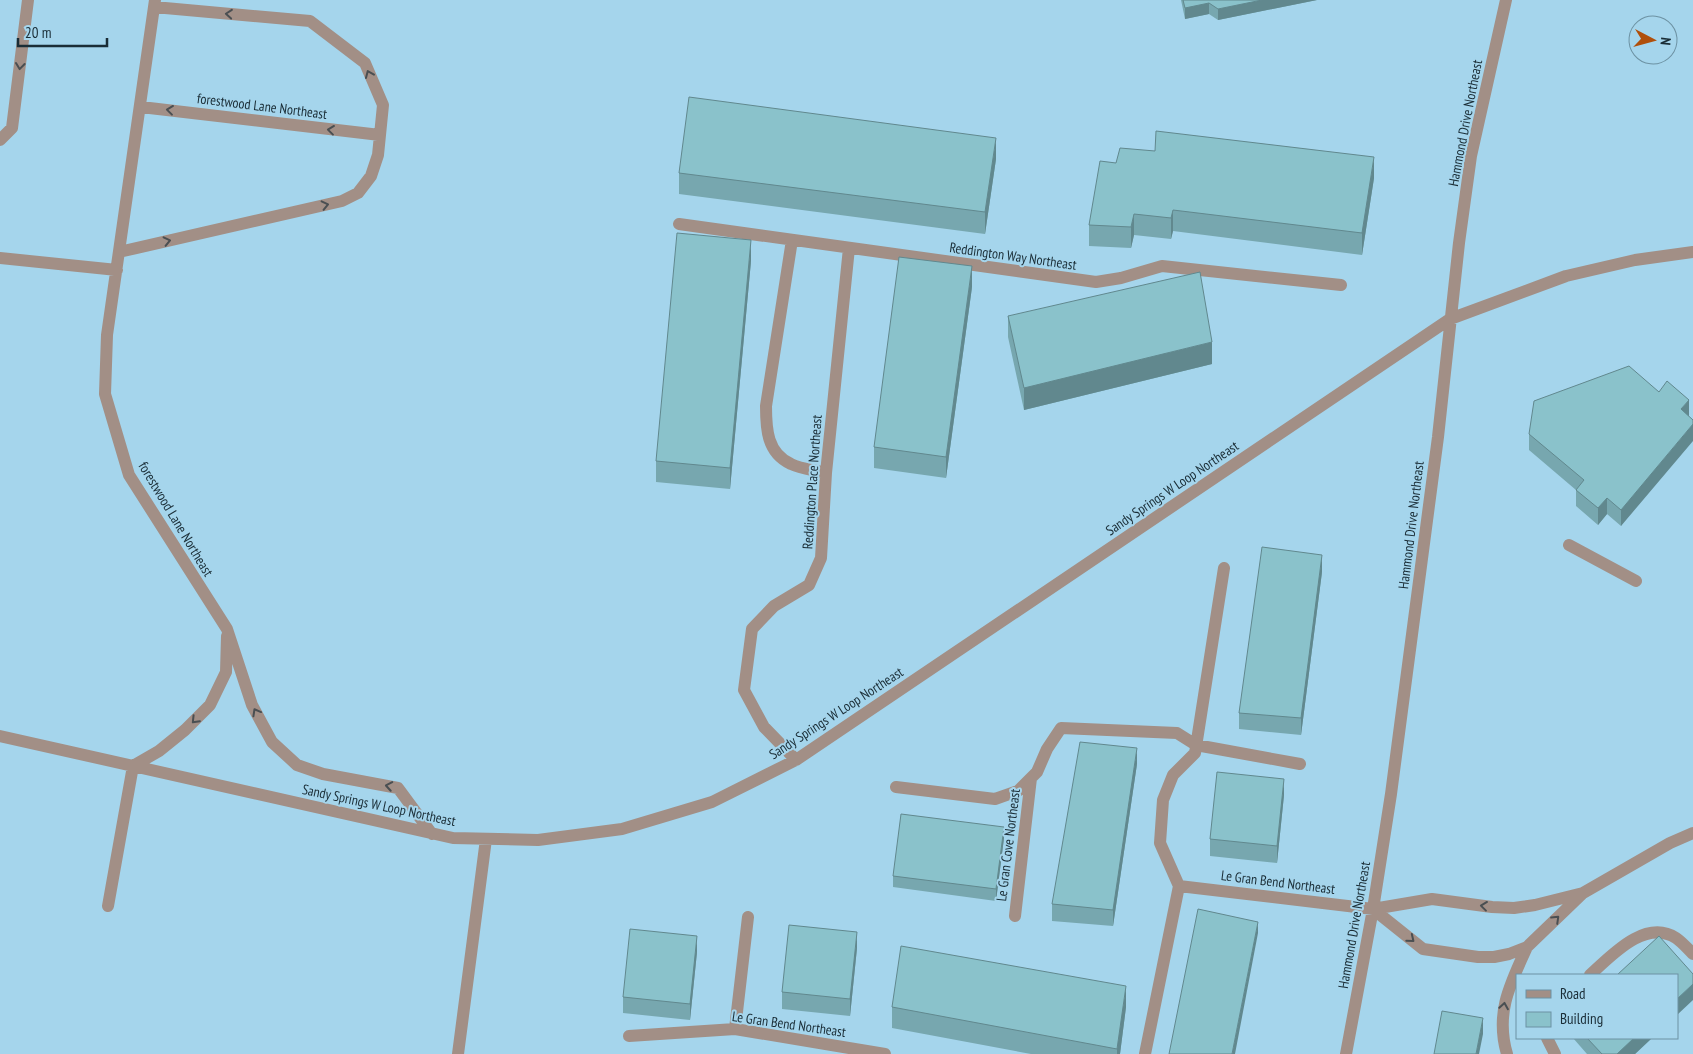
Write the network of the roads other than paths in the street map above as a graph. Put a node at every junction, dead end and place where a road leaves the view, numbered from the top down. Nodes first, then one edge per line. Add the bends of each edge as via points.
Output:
1 (28, 0) edge
2 (1506, 0) edge
3 (155, 4) edge
4 (140, 107) junction
5 (380, 135) junction
6 (0, 140) edge
7 (679, 224) dead end
8 (792, 240) junction
9 (849, 248) junction
10 (119, 252) junction
11 (1693, 252) edge
12 (0, 258) edge
13 (117, 270) junction
14 (1342, 285) dead end
15 (1450, 319) junction
16 (826, 473) junction
17 (1569, 545) dead end
18 (1224, 568) dead end
19 (1636, 581) dead end
20 (227, 629) junction
21 (0, 736) edge
22 (1196, 744) junction
23 (796, 760) junction
24 (1300, 764) dead end
25 (133, 766) junction
26 (1031, 778) junction
27 (896, 787) dead end
28 (1693, 833) edge
29 (432, 834) junction
30 (486, 838) junction
31 (1179, 886) junction
32 (1583, 893) junction
33 (108, 906) dead end
34 (1373, 909) junction
35 (1015, 916) dead end
36 (748, 917) dead end
37 (1527, 948) junction
38 (1693, 954) edge
39 (1591, 974) edge
40 (735, 1029) junction
41 (629, 1036) dead end
42 (1548, 1039) edge
43 (458, 1054) edge
44 (885, 1054) edge
45 (1145, 1054) edge
46 (1346, 1054) edge
47 (1507, 1054) edge
48 (1555, 1054) edge

1 -> 6 street via 12,128
2 - 15 street, Hammond Drive Northeast via 1472,156
3 - 4 street, forestwood Lane Northeast
5 -> 3 street, forestwood Lane Northeast via 382,105 365,63 310,21
5 -> 4 street, forestwood Lane Northeast
4 - 10 street, forestwood Lane Northeast
10 -> 5 street, forestwood Lane Northeast via 342,201 358,193 371,176
7 - 8 street, Reddington Way Northeast
8 - 9 street, Reddington Way Northeast
8 - 16 street via 766,406 766,431 776,454 791,464
9 - 14 street, Reddington Way Northeast via 1096,282 1162,266
9 - 16 street, Reddington Place Northeast
10 - 13 street, forestwood Lane Northeast
11 - 15 street, Sandy Springs W Loop Northeast via 1634,260 1566,276
12 - 13 street
13 - 20 street, forestwood Lane Northeast via 107,335 105,394 128,475
15 - 23 street, Sandy Springs W Loop Northeast
15 - 34 street, Hammond Drive Northeast via 1398,745
16 - 23 street, Reddington Place Northeast via 821,558 809,584 774,606 752,629 744,690 764,727
17 - 19 street
18 - 22 street
20 -> 25 street via 226,672 210,705 186,730
29 -> 20 street, forestwood Lane Northeast via 398,788 323,774 289,759 272,742 252,705
21 - 25 street, Sandy Springs W Loop Northeast
22 - 24 street
22 - 26 street via 1177,733 1062,728
22 - 31 street via 1195,754 1172,775 1164,800 1160,843
23 - 30 street, Sandy Springs W Loop Northeast via 712,802 622,829 538,840
25 - 29 street, Sandy Springs W Loop Northeast
25 - 33 street
26 - 27 street via 1018,792 995,799
26 - 35 street, Le Gran Cove Northeast
28 - 32 street
29 - 30 street, Sandy Springs W Loop Northeast
30 - 43 street
31 - 34 street, Le Gran Bend Northeast
31 - 45 street
32 -> 34 street, Le Gran Bend Northeast via 1514,908 1432,899
37 -> 32 street
34 -> 37 street via 1423,949 1494,957
34 - 46 street, Hammond Drive Northeast
36 - 40 street
47 -> 37 street via 1504,1006 1509,984
38 - 39 street via 1676,938 1658,932 1640,936
40 - 41 street, Le Gran Bend Northeast
40 - 44 street, Le Gran Bend Northeast
42 - 48 street

